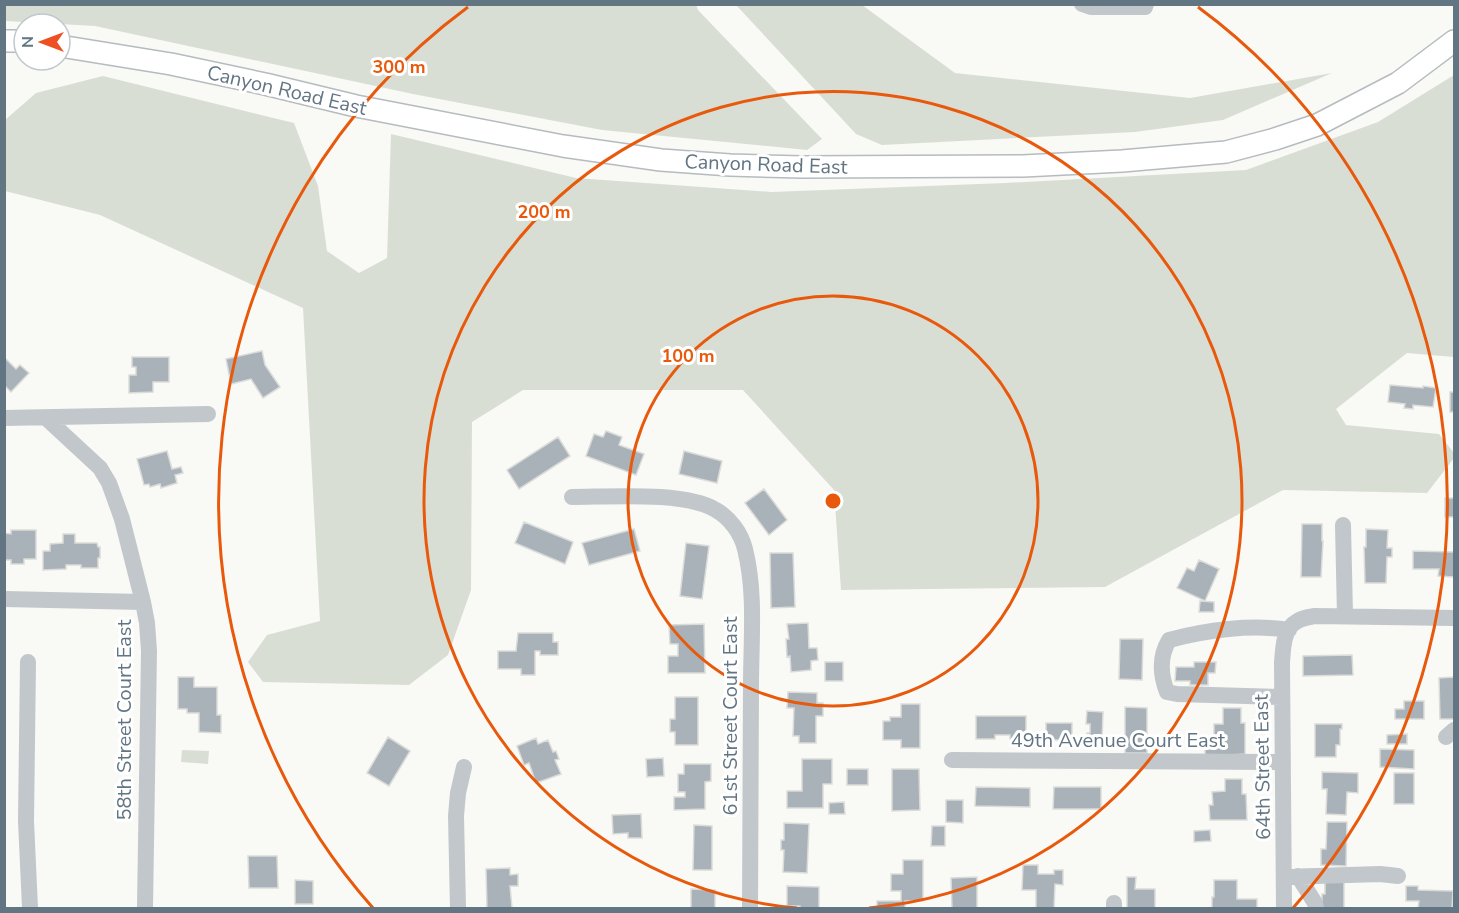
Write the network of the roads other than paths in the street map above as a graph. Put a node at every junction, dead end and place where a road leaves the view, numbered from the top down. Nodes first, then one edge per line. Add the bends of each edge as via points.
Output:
1 (1082, 4) edge
2 (1146, 4) edge
3 (1455, 41) edge
4 (72, 48) edge
5 (208, 414) dead end
6 (4, 418) edge
7 (46, 418) junction
8 (572, 497) dead end
9 (1343, 525) dead end
10 (4, 599) edge
11 (143, 602) junction
12 (1345, 616) junction
13 (1455, 618) edge
14 (1290, 628) junction
15 (28, 663) dead end
16 (1282, 697) junction
17 (952, 760) dead end
18 (1283, 762) junction
19 (464, 767) dead end
20 (1398, 876) dead end
21 (1291, 877) junction
22 (30, 909) edge
23 (145, 909) edge
24 (458, 909) edge
25 (750, 909) edge
26 (1284, 909) edge
27 (1316, 909) edge

1 - 2 street
3 - 4 main road, Canyon Road East via 1398,82 1317,125 1275,139 1226,152 1023,166 802,167 661,160 563,146 356,106 171,64
5 - 7 street
6 - 7 street
7 - 11 street, 58th Street Court East via 100,468 110,483
8 - 25 street, 61st Street Court East via 685,499 716,509 740,535 749,572 753,634
9 - 12 street
10 - 11 street
11 - 23 street, 58th Street Court East via 149,651
12 - 13 street
12 - 14 street via 1315,616 1296,621
14 - 16 street, 64th Street East via 1284,641
14 - 16 street via 1235,629 1169,640 1161,664 1167,692
15 - 22 street via 26,821
16 - 18 street, 64th Street East
17 - 18 street, 49th Avenue Court East
18 - 21 street, 64th Street East
19 - 24 street via 456,816
20 - 21 street
21 - 26 street, 64th Street East
21 - 27 street via 1316,903

